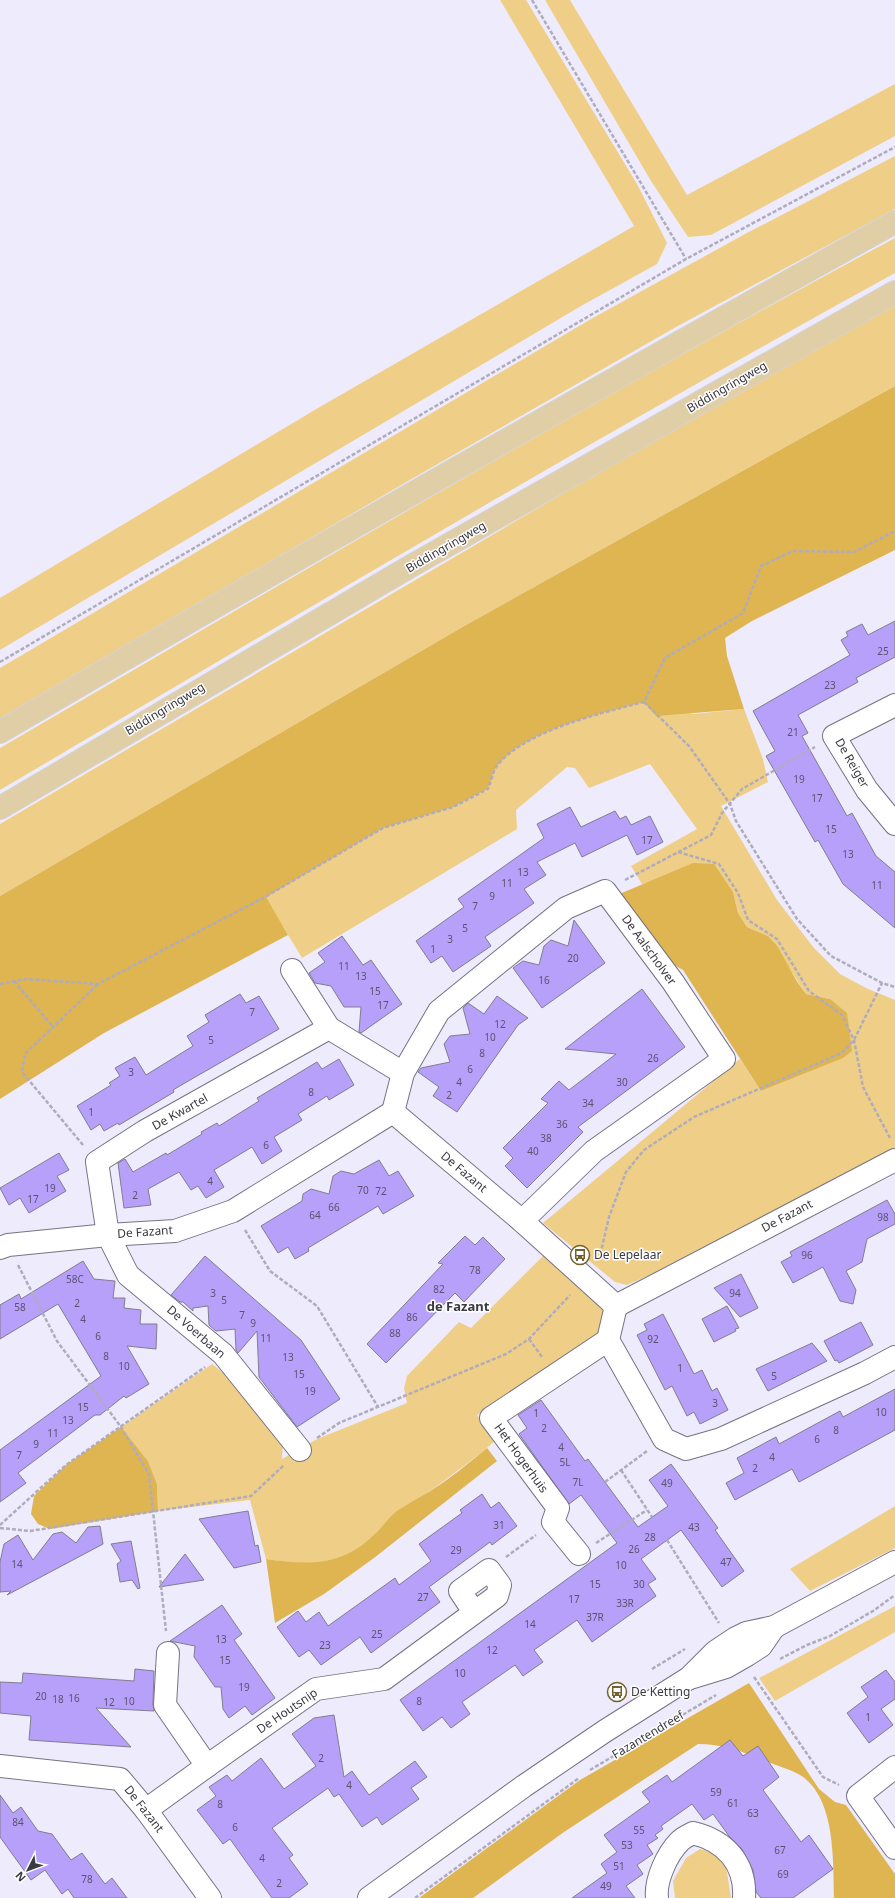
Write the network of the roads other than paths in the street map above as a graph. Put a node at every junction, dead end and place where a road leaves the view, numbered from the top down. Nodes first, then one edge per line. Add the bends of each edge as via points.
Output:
1 (895, 222) edge
2 (895, 292) edge
3 (895, 705) edge
4 (0, 732) edge
5 (0, 808) edge
6 (895, 824) edge
7 (292, 970) dead end
8 (329, 1028) junction
9 (403, 1073) junction
10 (393, 1112) junction
11 (893, 1150) edge
12 (522, 1221) junction
13 (108, 1235) junction
14 (4, 1247) edge
15 (616, 1306) junction
16 (608, 1340) junction
17 (895, 1357) edge
18 (300, 1450) road end
19 (579, 1554) road end
20 (895, 1562) edge
21 (474, 1612) dead end
22 (168, 1653) road end
23 (0, 1766) edge
24 (207, 1766) junction
25 (895, 1767) edge
26 (146, 1810) junction
27 (895, 1848) edge
28 (210, 1898) edge
29 (369, 1898) edge
30 (657, 1898) edge
31 (744, 1898) edge

1 - 4 main road via 169,633
2 - 5 main road, Biddingringweg via 411,566
3 - 6 street, De Reiger via 834,736 867,790
7 - 8 street
8 - 9 street
8 - 13 street, De Kwartel via 145,1131 97,1162
9 - 10 street
9 - 12 street, De Aalscholver via 439,1011 566,908 605,891 673,982 724,1059 594,1151
10 - 12 street, De Fazant
10 - 13 street, De Fazant via 233,1211 175,1231
11 - 15 street, De Fazant
12 - 15 street, De Fazant
13 - 14 street, De Fazant
13 - 18 street, De Voerbaan via 128,1275 223,1354
15 - 16 street
16 - 17 street via 664,1439 686,1449 721,1439
16 - 19 street, Het Hogerhuis via 491,1418 558,1508 553,1522
20 - 29 street via 774,1628 746,1633 745,1656 715,1652 689,1678 524,1786
21 - 24 street, De Houtsnip via 384,1679 316,1689
22 - 24 street via 164,1705
23 - 26 street, De Fazant via 120,1779
24 - 26 street, De Houtsnip
25 - 27 street via 858,1796
26 - 28 street, De Fazant
30 - 31 street via 658,1882 670,1855 680,1840 693,1833 723,1845 732,1856 745,1884

